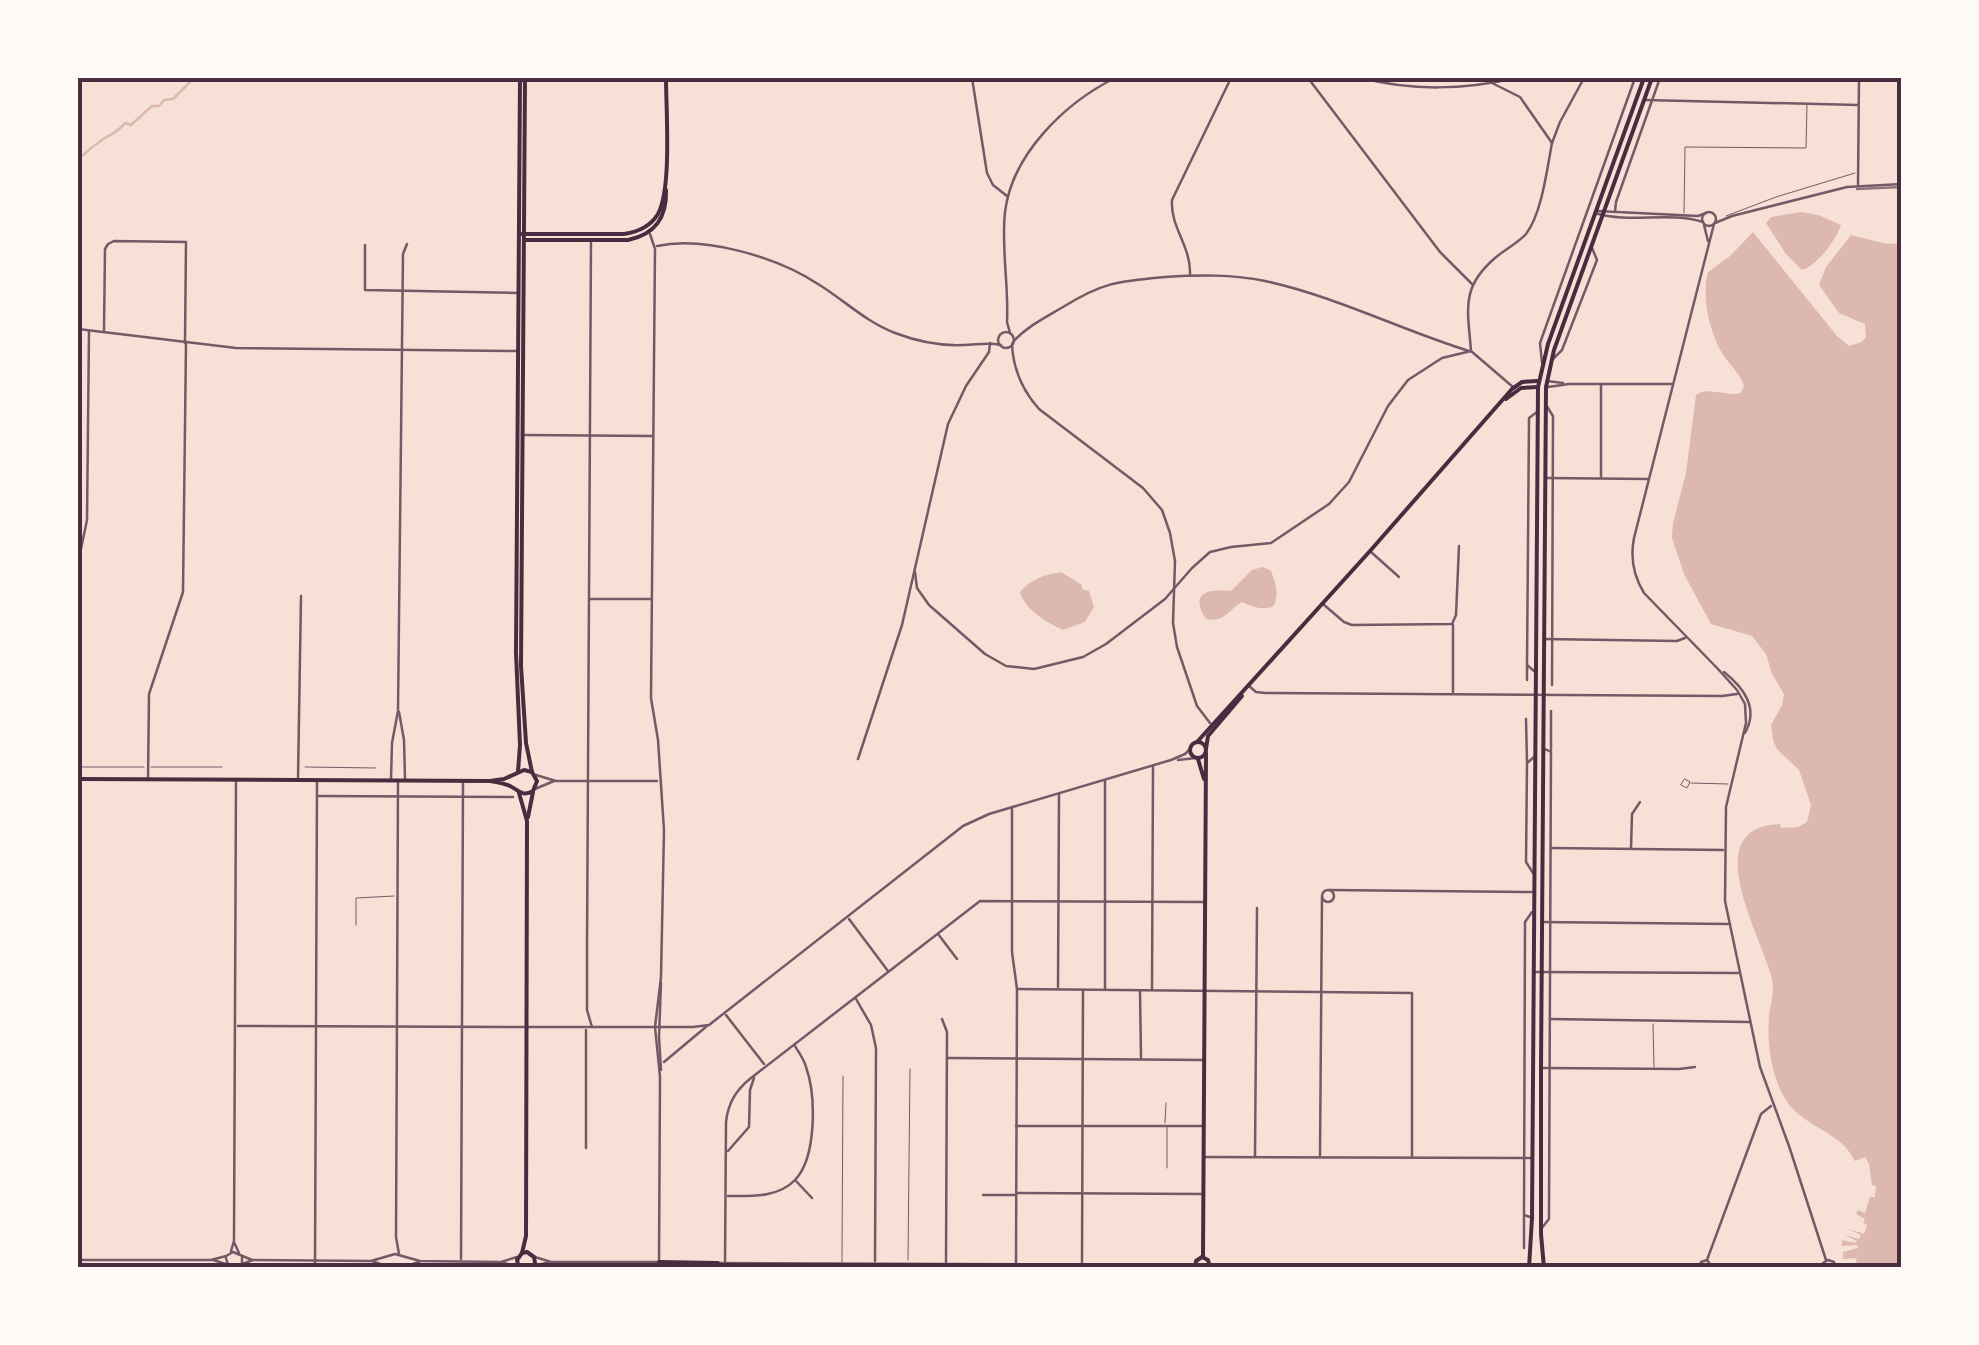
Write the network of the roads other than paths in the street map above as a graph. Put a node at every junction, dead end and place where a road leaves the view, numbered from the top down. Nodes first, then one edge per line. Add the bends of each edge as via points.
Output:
1 (522, 78) edge
2 (666, 78) edge
3 (972, 78) edge
4 (1115, 78) edge
5 (1231, 78) edge
6 (1308, 78) edge
7 (1362, 78) edge
8 (1515, 78) edge
9 (1584, 78) edge
10 (1636, 78) edge
11 (1644, 78) edge
12 (1652, 78) edge
13 (1660, 78) edge
14 (1859, 78) edge
15 (1492, 83) junction
16 (1644, 100) junction
17 (1652, 100) junction
18 (1807, 104) junction
19 (1858, 105) junction
20 (1552, 143) junction
21 (1858, 173) junction
22 (1858, 185) junction
23 (1901, 185) edge
24 (1008, 197) junction
25 (1595, 212) junction
26 (1615, 212) junction
27 (1684, 213) junction
28 (1706, 213) junction
29 (1604, 214) junction
30 (1714, 214) junction
31 (1726, 216) junction
32 (1732, 216) junction
33 (1703, 223) junction
34 (1714, 224) junction
35 (647, 230) junction
36 (521, 237) junction
37 (591, 237) junction
38 (1708, 242) junction
39 (407, 244) dead end
40 (365, 245) dead end
41 (656, 246) junction
42 (1568, 265) junction
43 (1575, 268) junction
44 (1190, 275) junction
45 (1472, 284) junction
46 (404, 292) junction
47 (521, 294) junction
48 (1008, 322) junction
49 (78, 329) edge
50 (90, 330) junction
51 (104, 332) junction
52 (1003, 332) junction
53 (1024, 332) junction
54 (1010, 333) junction
55 (998, 338) junction
56 (186, 343) junction
57 (990, 343) junction
58 (1012, 344) junction
59 (1002, 346) junction
60 (402, 350) junction
61 (521, 351) junction
62 (1471, 352) junction
63 (1013, 358) junction
64 (1542, 364) junction
65 (1538, 384) junction
66 (1547, 384) junction
67 (1601, 384) junction
68 (1672, 384) junction
69 (1515, 390) junction
70 (1546, 403) junction
71 (1537, 412) junction
72 (520, 434) junction
73 (590, 436) junction
74 (654, 436) junction
75 (1545, 478) junction
76 (1553, 478) junction
77 (1601, 478) junction
78 (1649, 479) junction
79 (1459, 546) dead end
80 (1370, 551) junction
81 (78, 563) edge
82 (915, 572) junction
83 (1399, 577) dead end
84 (1174, 589) junction
85 (301, 596) dead end
86 (590, 599) junction
87 (652, 599) junction
88 (1322, 603) junction
89 (1452, 624) junction
90 (1686, 637) junction
91 (1544, 640) junction
92 (1552, 640) junction
93 (1527, 665) junction
94 (1535, 672) junction
95 (1527, 680) dead end
96 (1552, 685) dead end
97 (1249, 686) junction
98 (1741, 692) junction
99 (1262, 693) junction
100 (1243, 694) junction
101 (1454, 694) junction
102 (1535, 694) junction
103 (1544, 694) junction
104 (398, 711) junction
105 (1551, 711) dead end
106 (1526, 719) dead end
107 (1213, 726) junction
108 (1198, 742) junction
109 (1191, 748) junction
110 (1543, 748) junction
111 (1206, 751) junction
112 (1551, 752) junction
113 (1535, 756) junction
114 (1196, 758) junction
115 (858, 759) dead end
116 (1171, 760) junction
117 (1526, 763) junction
118 (1153, 766) junction
119 (78, 767) edge
120 (148, 767) junction
121 (222, 767) dead end
122 (306, 767) dead end
123 (376, 768) dead end
124 (517, 773) junction
125 (533, 773) junction
126 (78, 779) edge
127 (148, 780) junction
128 (236, 780) junction
129 (298, 780) junction
130 (318, 780) junction
131 (398, 781) junction
132 (463, 781) junction
133 (490, 781) junction
134 (556, 781) junction
135 (588, 781) junction
136 (660, 781) junction
137 (1105, 781) junction
138 (1690, 783) dead end
139 (1731, 784) junction
140 (534, 790) junction
141 (517, 791) junction
142 (1206, 793) junction
143 (1059, 794) junction
144 (317, 796) junction
145 (398, 796) junction
146 (463, 796) junction
147 (512, 797) dead end
148 (1640, 802) dead end
149 (1012, 807) junction
150 (527, 821) junction
151 (1552, 848) junction
152 (1631, 849) junction
153 (1724, 850) junction
154 (1534, 874) junction
155 (1329, 890) junction
156 (1348, 890) junction
157 (1534, 892) junction
158 (398, 896) junction
159 (1322, 898) junction
160 (1332, 900) junction
161 (1012, 901) junction
162 (1058, 901) junction
163 (1106, 902) junction
164 (1152, 902) junction
165 (1205, 902) junction
166 (1257, 908) dead end
167 (1534, 909) junction
168 (1323, 915) junction
169 (848, 918) junction
170 (1542, 922) junction
171 (1550, 922) junction
172 (1730, 924) junction
173 (356, 926) dead end
174 (938, 934) junction
175 (957, 959) dead end
176 (888, 972) junction
177 (1533, 972) junction
178 (1542, 972) junction
179 (1551, 972) junction
180 (1739, 973) junction
181 (1017, 989) junction
182 (1058, 989) junction
183 (1083, 989) junction
184 (1105, 990) junction
185 (1140, 990) junction
186 (1152, 990) junction
187 (1204, 992) junction
188 (1257, 992) junction
189 (1322, 992) junction
190 (856, 997) junction
191 (725, 1014) junction
192 (942, 1019) dead end
193 (1550, 1019) junction
194 (1654, 1020) junction
195 (1749, 1022) junction
196 (316, 1025) junction
197 (708, 1025) junction
198 (236, 1026) junction
199 (397, 1026) junction
200 (461, 1027) junction
201 (526, 1027) junction
202 (589, 1027) junction
203 (657, 1027) junction
204 (794, 1045) junction
205 (947, 1058) junction
206 (1017, 1058) junction
207 (1083, 1059) junction
208 (1141, 1060) junction
209 (1204, 1060) junction
210 (662, 1064) junction
211 (766, 1066) junction
212 (1695, 1067) dead end
213 (910, 1068) dead end
214 (1541, 1068) junction
215 (1549, 1068) junction
216 (1654, 1069) junction
217 (758, 1072) junction
218 (843, 1076) dead end
219 (660, 1077) junction
220 (1166, 1103) dead end
221 (1773, 1106) junction
222 (1016, 1126) junction
223 (1082, 1126) junction
224 (1166, 1126) junction
225 (1204, 1126) junction
226 (586, 1148) dead end
227 (726, 1156) junction
228 (1320, 1156) junction
229 (1204, 1157) junction
230 (1255, 1157) junction
231 (1412, 1157) junction
232 (1524, 1158) junction
233 (1532, 1158) junction
234 (1167, 1168) dead end
235 (795, 1180) junction
236 (983, 1194) dead end
237 (1016, 1194) junction
238 (1082, 1194) junction
239 (1203, 1194) junction
240 (726, 1196) junction
241 (812, 1198) dead end
242 (1524, 1214) junction
243 (1532, 1218) junction
244 (1541, 1229) junction
245 (526, 1236) junction
246 (396, 1237) junction
247 (234, 1240) junction
248 (1524, 1248) dead end
249 (230, 1252) junction
250 (240, 1254) junction
251 (520, 1255) junction
252 (532, 1255) junction
253 (226, 1256) junction
254 (390, 1256) junction
255 (400, 1256) junction
256 (1203, 1258) junction
257 (78, 1260) edge
258 (155, 1260) junction
259 (212, 1260) junction
260 (254, 1260) junction
261 (1707, 1260) junction
262 (1826, 1260) junction
263 (315, 1261) junction
264 (371, 1261) junction
265 (420, 1261) junction
266 (499, 1262) junction
267 (552, 1262) junction
268 (659, 1262) junction
269 (459, 1264) edge
270 (720, 1264) edge
271 (908, 1264) junction
272 (946, 1264) junction
273 (1016, 1264) junction
274 (1082, 1264) junction
275 (758, 1265) edge
276 (799, 1265) edge
277 (840, 1265) edge
278 (878, 1265) edge
279 (228, 1266) edge
280 (240, 1266) edge
281 (919, 1266) edge
282 (960, 1266) edge
283 (1000, 1266) edge
284 (1040, 1266) edge
285 (1194, 1266) edge
286 (1284, 1266) edge
287 (391, 1267) edge
288 (400, 1267) edge
289 (518, 1267) edge
290 (534, 1267) edge
291 (1210, 1267) edge
292 (1246, 1267) edge
293 (1320, 1267) edge
294 (1364, 1267) edge
295 (1404, 1267) edge
296 (1444, 1267) edge
297 (1481, 1267) edge
298 (1529, 1267) edge
299 (1544, 1267) edge
300 (1627, 1267) edge
301 (1663, 1267) edge
302 (1698, 1267) edge
303 (154, 1268) edge
304 (315, 1268) edge
305 (1713, 1268) edge
306 (1822, 1268) edge
307 (1835, 1268) edge

1 - 36 main road
2 - 35 main road via 666,204 664,216
3 - 24 street via 987,173
4 - 24 street via 1045,134 1022,163
5 - 44 street via 1172,200
6 - 45 street via 1440,252
7 - 15 street via 1425,87
8 - 15 street
9 - 20 street
10 - 42 street
11 - 25 main road
12 - 16 main road
13 - 17 street
14 - 19 street
15 - 20 street via 1520,98
16 - 17 street
16 - 29 main road
17 - 18 street
17 - 26 street
18 - 19 street
18 - 27 lane via 1806,148 1685,147
19 - 21 street
20 - 45 street via 1526,234
21 - 22 street
21 - 31 lane
22 - 23 street
22 - 32 street
24 - 48 street
25 - 29 street
25 - 43 main road
26 - 27 street
26 - 29 street
27 - 28 street
28 - 30 street
28 - 33 street
29 - 33 street
29 - 66 main road
30 - 31 street
30 - 34 street
31 - 32 street
32 - 34 street
33 - 34 street
33 - 38 street
34 - 38 street
35 - 37 main road via 632,239
35 - 41 street
36 - 37 main road
36 - 47 main road
37 - 73 street
38 - 68 street
39 - 46 street
40 - 46 street via 365,290
41 - 57 street via 685,243 760,258 804,275 891,332 942,345
41 - 74 street
42 - 43 street
42 - 64 street via 1540,344
43 - 64 main road
44 - 53 street via 1099,286
44 - 62 street via 1264,281
45 - 62 street
46 - 47 street
46 - 60 street
47 - 61 main road
48 - 52 street
48 - 54 street
49 - 50 street
50 - 51 street
50 - 81 street via 87,520
51 - 56 street
51 - 56 street via 108,244 186,242
52 - 54 street
52 - 55 street
53 - 54 street
53 - 58 street
54 - 58 street
55 - 57 street
55 - 59 street
56 - 60 street
56 - 120 street via 184,592 149,692
57 - 59 street
57 - 82 street via 948,424
58 - 59 street
58 - 63 street
59 - 63 street
60 - 61 street
60 - 104 street
61 - 72 main road
62 - 69 street
62 - 84 street via 1442,358 1408,380 1349,482 1329,504 1271,543 1210,552
63 - 84 street via 1038,409 1159,504 1171,537
64 - 65 main road
65 - 66 street
65 - 69 main road
65 - 71 main road
66 - 67 street
66 - 70 main road
67 - 68 street
67 - 77 street
68 - 78 street
69 - 80 main road
70 - 75 main road
70 - 76 street via 1554,414
71 - 93 street via 1530,418
71 - 94 main road
72 - 73 street
72 - 124 main road
72 - 125 main road via 522,666
73 - 74 street
73 - 86 street
74 - 87 street
75 - 76 street
75 - 91 main road
76 - 77 street
76 - 92 street
77 - 78 street
78 - 90 street via 1632,566 1642,590
79 - 89 street
80 - 83 street
80 - 88 main road
82 - 84 street via 922,598 956,630 984,654 1019,669 1083,657
82 - 115 street
84 - 107 street via 1179,654 1198,709
85 - 129 street
86 - 87 street
86 - 135 street
87 - 136 street via 651,704
88 - 89 street via 1352,625
88 - 97 main road
89 - 101 street
90 - 92 street
90 - 98 street
91 - 92 street
91 - 103 main road
92 - 96 street
93 - 94 street
93 - 95 street
94 - 102 main road
97 - 99 street
97 - 100 main road
98 - 103 street
98 - 139 street via 1744,734
99 - 100 street
99 - 101 street
100 - 107 main road
101 - 102 street
102 - 103 street
102 - 113 main road
103 - 110 main road
104 - 131 street via 392,743
104 - 131 street via 404,740
105 - 112 street
106 - 117 street
107 - 108 main road
107 - 111 main road
108 - 109 main road
108 - 111 main road
109 - 114 main road
109 - 116 street
110 - 112 street
110 - 170 main road
111 - 114 main road
111 - 142 main road
112 - 151 street
113 - 117 street
113 - 154 main road
114 - 116 street
114 - 142 main road
116 - 118 street
117 - 154 street via 1526,862
118 - 137 street
118 - 164 street
119 - 120 lane
120 - 121 lane
120 - 127 street
122 - 123 lane
124 - 125 main road
124 - 133 main road
124 - 141 main road
125 - 134 street
125 - 140 main road
126 - 127 main road
127 - 128 main road
128 - 129 main road
128 - 198 street
129 - 130 main road
130 - 131 main road
130 - 144 street
131 - 132 main road
131 - 145 street
132 - 133 main road
132 - 146 street
133 - 141 main road
134 - 135 street
134 - 140 street
135 - 136 street
135 - 202 street
136 - 203 street
137 - 143 street
137 - 163 street
138 - 139 lane
139 - 153 street
140 - 141 main road
140 - 150 main road
141 - 150 main road
142 - 165 main road
143 - 149 street
143 - 162 street
144 - 145 street
144 - 196 street
145 - 146 street
145 - 158 street
146 - 147 street
146 - 200 street
148 - 152 street via 1632,814
149 - 161 street
149 - 169 street via 952,832
150 - 201 main road
151 - 152 street
151 - 171 street
152 - 153 street
153 - 172 street
154 - 157 main road
155 - 156 street
155 - 159 street
155 - 160 street
156 - 157 street
156 - 160 street
157 - 167 main road
158 - 173 lane via 356,898
158 - 199 street
159 - 160 street
159 - 168 street
160 - 168 street
161 - 162 street
161 - 174 street via 980,902
161 - 181 street
162 - 163 street
162 - 182 street
163 - 164 street
163 - 184 street
164 - 165 street
164 - 186 street
165 - 187 main road
166 - 188 street
167 - 177 main road
167 - 232 street via 1525,922
168 - 189 street
169 - 176 street
169 - 191 street
170 - 171 street
170 - 178 main road
171 - 172 street
171 - 179 street
172 - 180 street
174 - 175 street
174 - 176 street
176 - 190 street
177 - 178 street
177 - 233 main road
178 - 179 street
178 - 214 main road
179 - 180 street
179 - 193 street
180 - 195 street
181 - 182 street
181 - 206 street
182 - 183 street
183 - 184 street
183 - 207 street
184 - 185 street
185 - 186 street
185 - 208 street
186 - 187 street
187 - 188 street
187 - 209 main road
188 - 189 street
188 - 230 street
189 - 228 street
189 - 231 street via 1412,992
190 - 204 street
190 - 278 street via 876,1045
191 - 197 street
191 - 211 street
192 - 205 street
193 - 194 street
193 - 215 street
194 - 195 street
194 - 216 lane
195 - 221 street
196 - 198 street
196 - 199 street
196 - 263 street
197 - 203 street
197 - 210 street
198 - 247 street
199 - 200 street
199 - 246 street
200 - 201 street
200 - 269 street
201 - 202 street
201 - 245 main road
202 - 203 street
202 - 226 street
203 - 210 street
203 - 219 street
204 - 211 street
204 - 235 street via 812,1096 811,1144
205 - 206 street
205 - 272 street
206 - 207 street
206 - 222 street
207 - 208 street
207 - 223 street
208 - 209 street
209 - 225 main road
210 - 219 street
211 - 217 street
212 - 216 street
213 - 271 lane
214 - 215 street
214 - 244 main road
215 - 216 street
215 - 244 street via 1549,1210
217 - 227 street via 750,1087 748,1128
217 - 227 street via 730,1104
218 - 277 lane
219 - 268 street
220 - 224 lane
221 - 261 street via 1759,1118
221 - 262 street
222 - 223 street
222 - 237 street
223 - 224 street
223 - 238 street
224 - 225 street
224 - 234 lane
225 - 229 main road
227 - 240 street
228 - 230 street
228 - 231 street
229 - 230 street
229 - 239 main road
231 - 232 street
232 - 233 street
232 - 242 street
233 - 243 main road
235 - 240 street via 772,1193
235 - 241 street
236 - 237 street
237 - 238 street
237 - 273 street
238 - 239 street
238 - 274 street
239 - 256 main road
240 - 270 street
242 - 243 street
242 - 248 street
243 - 298 main road
244 - 299 main road
245 - 251 main road
245 - 252 main road
246 - 254 street
246 - 255 street
247 - 249 street
247 - 250 street
249 - 250 street
249 - 253 street
250 - 260 street
250 - 280 street
251 - 252 main road
251 - 266 street
251 - 289 main road
252 - 267 street
252 - 290 main road
253 - 259 street
253 - 279 street
254 - 255 street
254 - 264 street
254 - 287 street
255 - 265 street
255 - 288 street
256 - 285 main road
256 - 291 main road
257 - 258 street
258 - 259 street
258 - 303 street
259 - 279 street
260 - 263 street
260 - 280 street
261 - 302 street
261 - 305 street
262 - 306 street
262 - 307 street
263 - 264 street
263 - 304 street
264 - 287 street
265 - 269 street
265 - 288 street
266 - 269 street
266 - 289 street
267 - 268 street
267 - 290 street
268 - 270 main road
270 - 275 street
271 - 278 street
271 - 281 street
272 - 281 street
272 - 282 street
273 - 283 street
273 - 284 street
274 - 284 street
274 - 285 street
275 - 276 street
276 - 277 street
277 - 278 street
282 - 283 street
286 - 292 street
286 - 293 street
291 - 292 street
293 - 294 street
294 - 295 street
295 - 296 street
296 - 297 street
297 - 298 street
298 - 299 street
299 - 300 street
300 - 301 street
301 - 302 street

